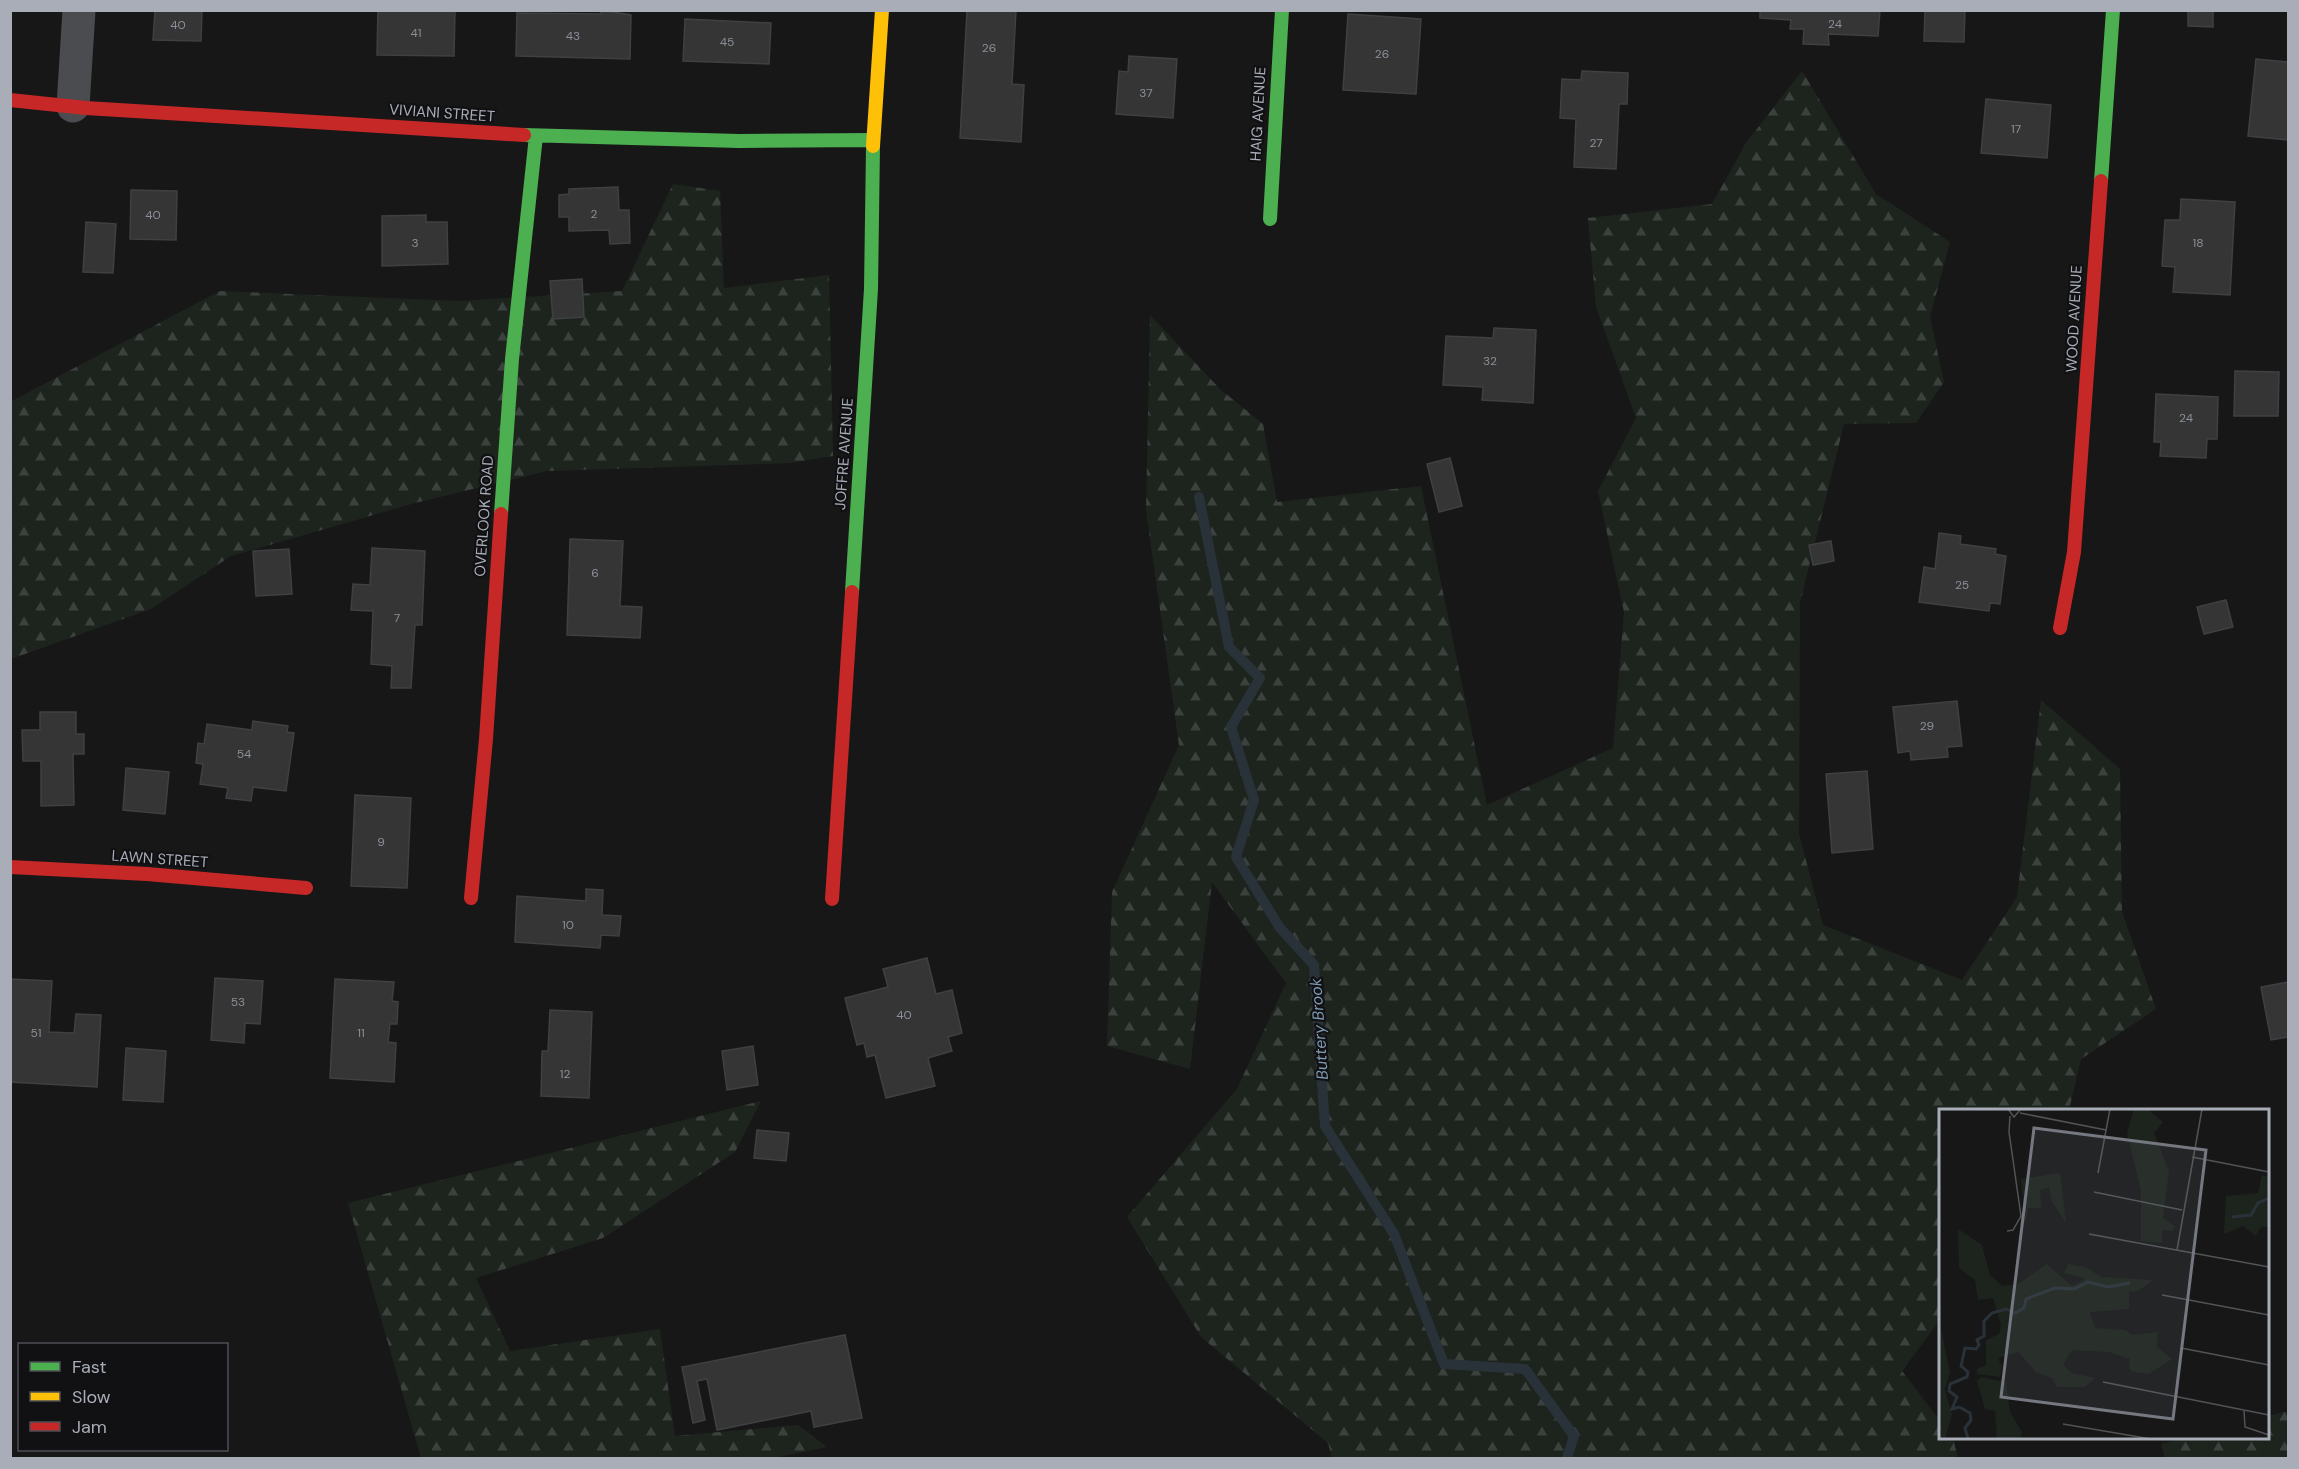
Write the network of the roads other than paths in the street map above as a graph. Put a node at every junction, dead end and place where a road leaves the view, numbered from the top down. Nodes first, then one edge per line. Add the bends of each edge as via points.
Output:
1 (79, 10) edge
2 (882, 10) edge
3 (1282, 10) edge
4 (2113, 10) edge
5 (10, 100) edge
6 (73, 106) junction
7 (536, 136) junction
8 (873, 140) junction
9 (1270, 219) dead end
10 (2060, 627) dead end
11 (10, 867) edge
12 (306, 888) dead end
13 (471, 898) dead end
14 (832, 899) dead end

1 - 6 street
2 - 8 street, JOFFRE AVENUE
3 - 9 street, HAIG AVENUE
4 - 10 street, WOOD AVENUE via 2074,552
5 - 6 street, VIVIANI STREET
6 - 7 street, VIVIANI STREET
7 - 8 street, VIVIANI STREET
7 - 13 street, OVERLOOK ROAD via 512,359
8 - 14 street, JOFFRE AVENUE via 871,289
11 - 12 street, LAWN STREET

